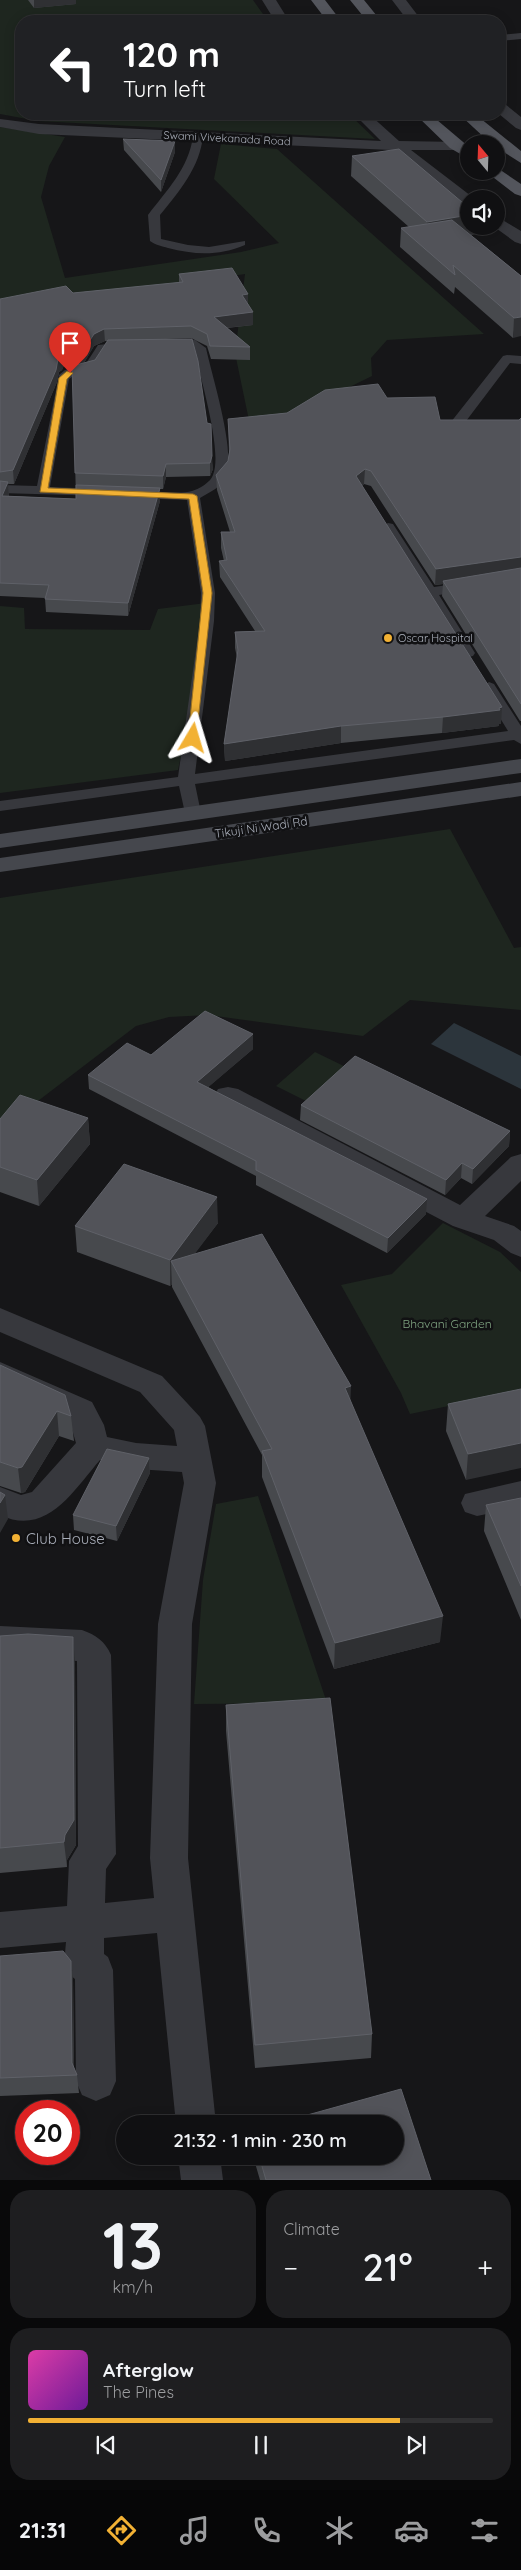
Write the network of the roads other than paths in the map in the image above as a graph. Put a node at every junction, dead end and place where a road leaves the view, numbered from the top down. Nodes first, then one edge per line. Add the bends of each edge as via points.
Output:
1 (269, 0) edge
2 (318, 0) edge
3 (357, 0) edge
4 (399, 0) edge
5 (278, 15) edge
6 (329, 15) edge
7 (369, 15) edge
8 (410, 15) edge
9 (521, 36) edge
10 (506, 37) edge
11 (506, 112) edge
12 (367, 120) edge
13 (428, 120) edge
14 (473, 120) edge
15 (0, 123) edge
16 (521, 125) edge
17 (198, 136) junction
18 (455, 145) junction
19 (395, 146) junction
20 (460, 148) edge
21 (521, 158) edge
22 (505, 180) edge
23 (521, 191) edge
24 (460, 194) edge
25 (505, 227) edge
26 (521, 239) edge
27 (241, 243) dead end
28 (157, 345) edge
29 (137, 346) edge
30 (521, 360) edge
31 (452, 430) edge
32 (0, 489) edge
33 (43, 490) junction
34 (193, 496) junction
35 (380, 514) edge
36 (485, 584) edge
37 (430, 592) junction
38 (520, 736) edge
39 (521, 766) edge
40 (186, 780) junction
41 (521, 789) edge
42 (0, 806) edge
43 (193, 813) junction
44 (0, 840) edge
45 (0, 865) edge
46 (228, 1096) edge
47 (521, 1164) edge
48 (463, 1218) junction
49 (521, 1246) edge
50 (0, 1319) edge
51 (0, 1374) edge
52 (93, 1446) junction
53 (195, 1460) junction
54 (521, 1494) edge
55 (0, 1500) edge
56 (477, 1504) dead end
57 (0, 1641) edge
58 (175, 1914) junction
59 (86, 1922) junction
60 (0, 1930) edge
61 (96, 2081) dead end
62 (195, 2115) edge
63 (201, 2165) edge
64 (202, 2180) edge

1 - 5 street
2 - 6 main road
3 - 7 main road
4 - 8 street
9 - 10 lane
11 - 16 street
12 - 19 street
13 - 18 main road
14 - 21 main road
15 - 17 street, Swami Vivekanada Road via 39,129
17 - 19 street, Swami Vivekanada Road
17 - 27 lane via 198,144 181,181 154,214 156,241 187,250 228,249
18 - 19 street, Swami Vivekanada Road
18 - 20 main road
19 - 24 street
22 - 23 main road
25 - 26 street
28 - 34 lane via 191,344 200,348 221,447 220,474 215,482
29 - 33 lane via 102,348 90,368 63,378
30 - 31 lane via 507,359
32 - 33 lane
33 - 34 lane
34 - 40 lane via 208,593
35 - 37 lane
36 - 37 lane
37 - 38 lane
38 - 40 lane
39 - 43 main road, Tikuji Ni Wadi Rd
40 - 42 lane
40 - 43 lane
41 - 45 main road, Tikuji Ni Wadi Rd
43 - 44 main road, Tikuji Ni Wadi Rd
46 - 48 street
47 - 48 street
48 - 49 street via 504,1233
50 - 53 street via 151,1384 189,1426
51 - 52 street via 81,1411
52 - 53 street via 136,1456
52 - 55 street via 43,1503 19,1509
53 - 58 street via 200,1483 175,1624 168,1858
54 - 56 street
57 - 59 street via 82,1644 94,1655 96,1854 88,1861
58 - 59 street
58 - 62 street
59 - 60 street
59 - 61 street via 84,1963 94,1970
63 - 64 street

